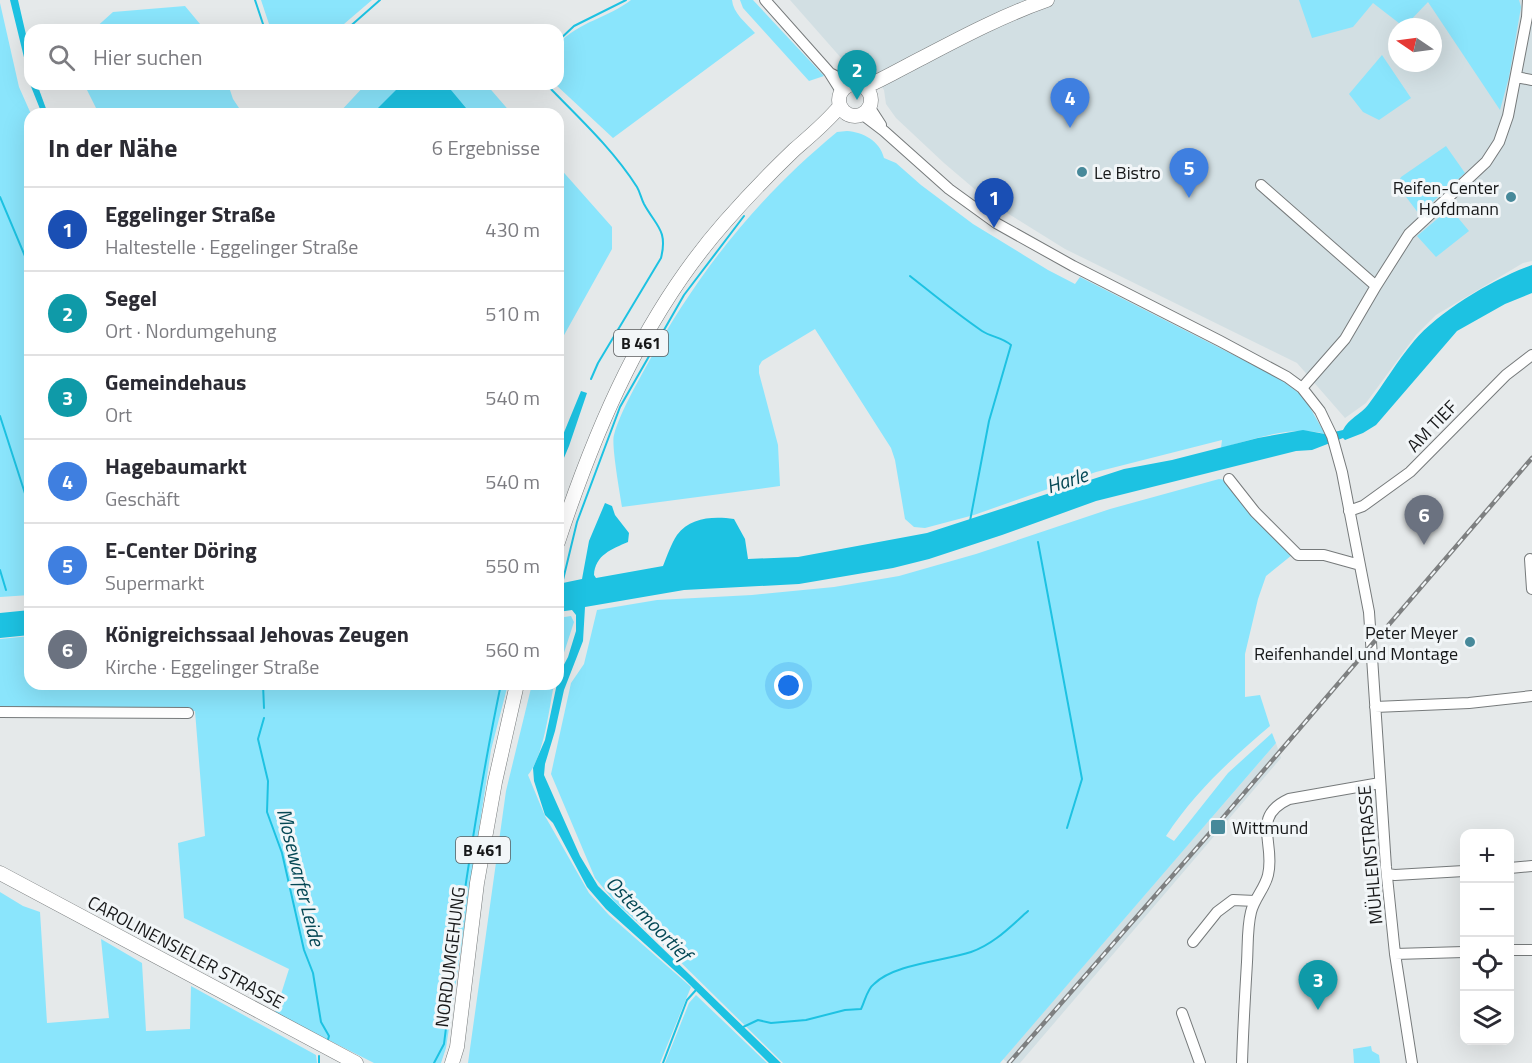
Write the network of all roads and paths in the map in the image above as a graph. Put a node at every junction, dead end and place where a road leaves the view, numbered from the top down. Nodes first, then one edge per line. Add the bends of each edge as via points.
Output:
1 (765, 0) edge
2 (1047, 0) edge
3 (1528, 0) edge
4 (1532, 6) edge
5 (1527, 17) junction
6 (1516, 77) junction
7 (1532, 80) edge
8 (846, 88) junction
9 (867, 101) junction
10 (843, 110) junction
11 (1261, 185) dead end
12 (1376, 286) junction
13 (1532, 355) edge
14 (1302, 388) junction
15 (1229, 479) dead end
16 (1349, 511) junction
17 (564, 524) edge
18 (1530, 559) dead end
19 (1360, 565) junction
20 (1532, 590) edge
21 (516, 690) edge
22 (1532, 696) edge
23 (1376, 707) junction
24 (0, 712) edge
25 (189, 713) dead end
26 (1380, 783) junction
27 (1532, 866) edge
28 (1514, 868) edge
29 (1460, 871) edge
30 (0, 873) edge
31 (1387, 874) junction
32 (1255, 901) junction
33 (1193, 942) dead end
34 (1514, 950) edge
35 (1532, 950) edge
36 (1460, 952) edge
37 (1395, 954) junction
38 (1182, 1012) dead end
39 (452, 1062) edge
40 (356, 1063) edge
41 (1200, 1063) edge
42 (1242, 1063) edge
43 (1412, 1063) edge

1 - 8 street
2 - 9 main road via 919,59 894,75
3 - 5 street
4 - 5 street
5 - 6 street
6 - 7 street
6 - 12 street via 1506,125 1493,153 1418,223
8 - 9 main road via 855,83
8 - 10 main road via 839,95
9 - 10 main road via 852,116
9 - 14 street, MÜHLENSTRASSE via 884,131 949,189 996,223 1220,340
10 - 17 main road, B 461 via 772,171 693,262 616,391
11 - 12 street
12 - 14 street via 1345,339
13 - 16 street, AM TIEF via 1506,375 1410,472 1363,506
14 - 16 street, MÜHLENSTRASSE via 1329,429
15 - 19 street via 1298,555 1324,555
16 - 19 street, MÜHLENSTRASSE
18 - 20 street
19 - 23 street, MÜHLENSTRASSE via 1372,644
21 - 39 main road, NORDUMGEHUNG / B 461 via 481,860
22 - 23 street
23 - 26 street, MÜHLENSTRASSE
24 - 25 street
26 - 31 street, MÜHLENSTRASSE
26 - 32 street via 1289,799 1271,811 1268,875
27 - 28 street
29 - 31 street
30 - 40 main road, CAROLINENSIELER STRASSE
31 - 37 street, MÜHLENSTRASSE
32 - 33 street via 1233,900 1217,912
32 - 42 street via 1249,924
34 - 35 street
36 - 37 street
37 - 43 street, MÜHLENSTRASSE
38 - 41 street

